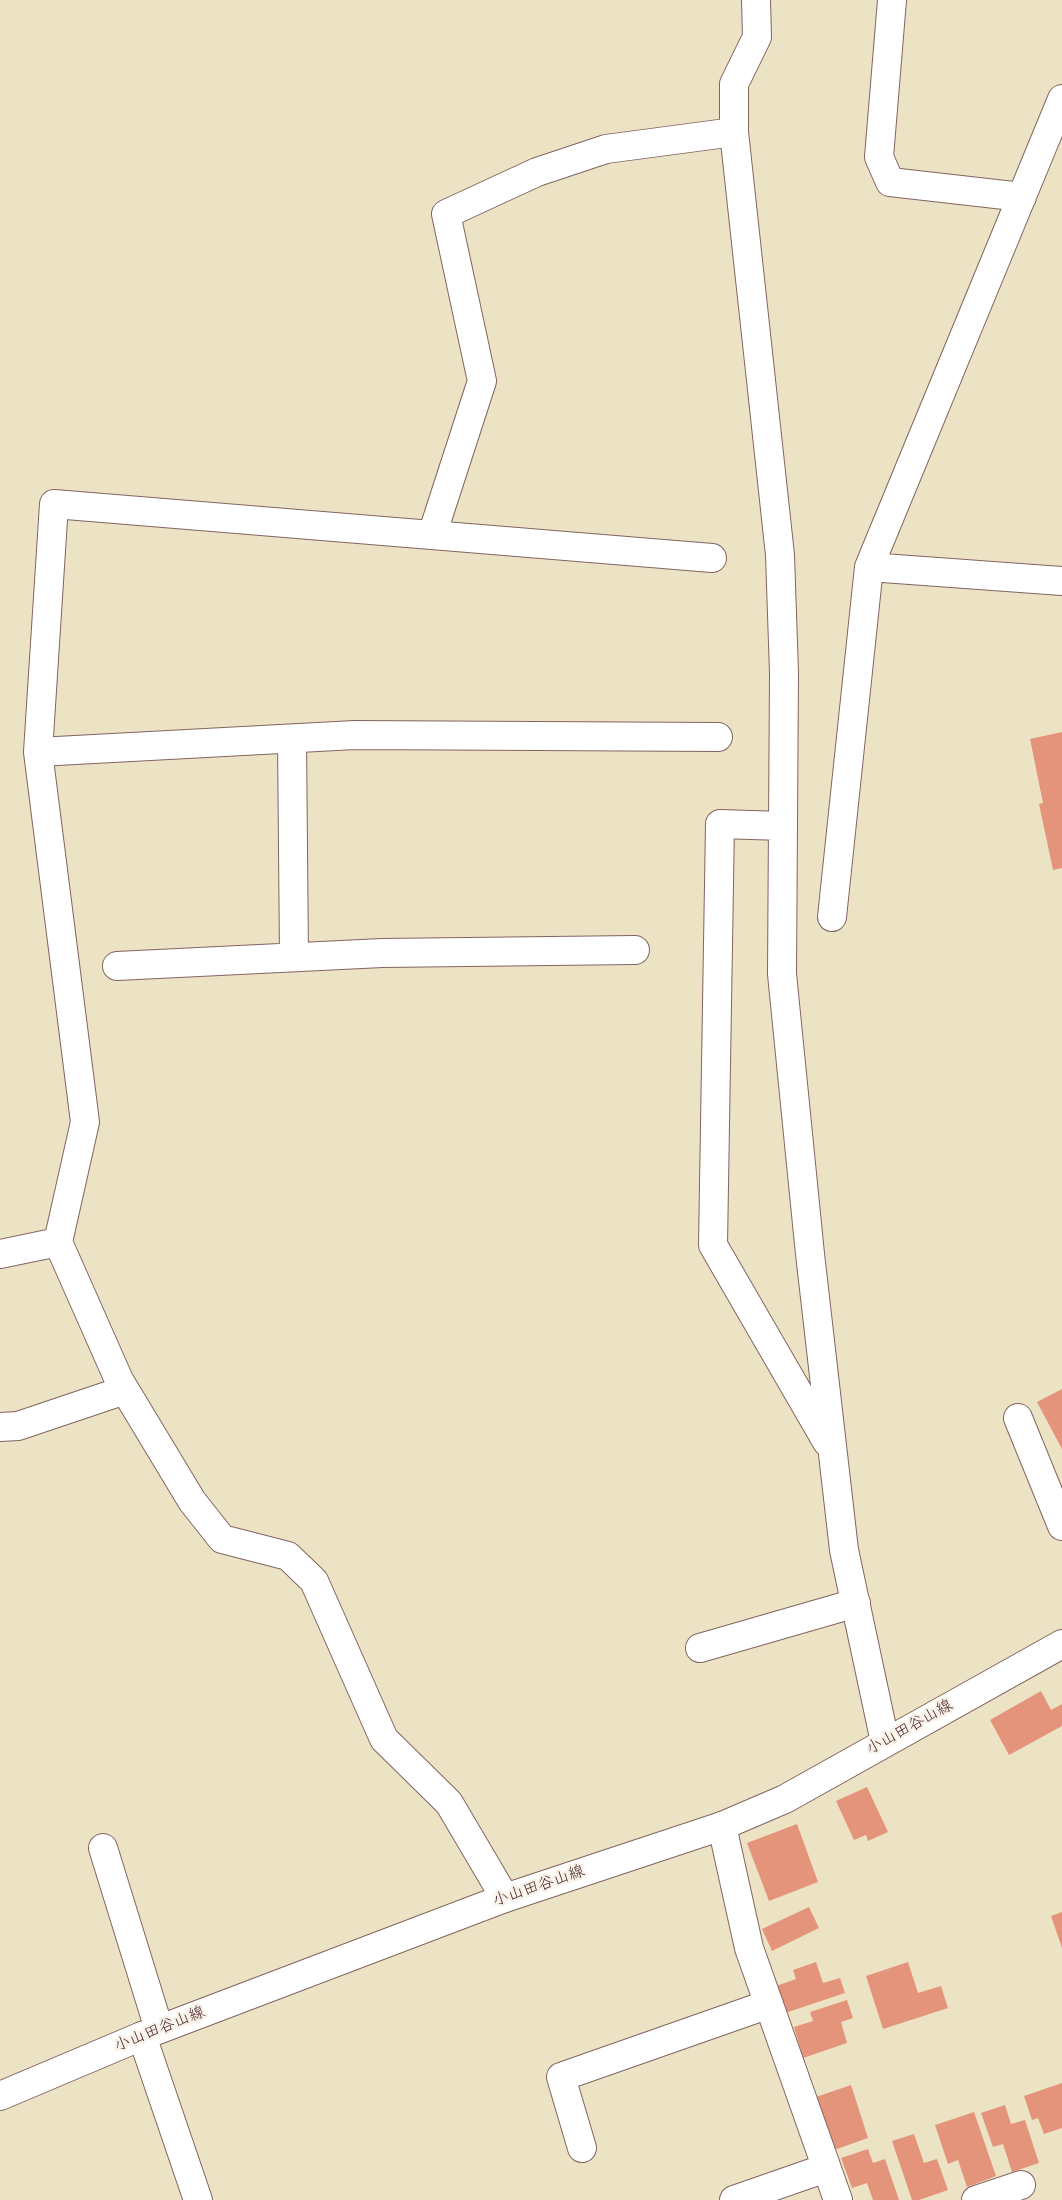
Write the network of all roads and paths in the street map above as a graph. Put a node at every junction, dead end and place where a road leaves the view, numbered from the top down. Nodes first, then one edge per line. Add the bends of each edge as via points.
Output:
1 (756, 0) edge
2 (892, 0) edge
3 (1062, 99) edge
4 (734, 132) junction
5 (1022, 197) junction
6 (432, 535) junction
7 (712, 558) dead end
8 (869, 567) junction
9 (1062, 581) edge
10 (718, 737) dead end
11 (292, 739) junction
12 (38, 752) junction
13 (783, 826) junction
14 (832, 917) dead end
15 (635, 950) dead end
16 (294, 957) junction
17 (117, 966) dead end
18 (58, 1242) junction
19 (0, 1254) edge
20 (125, 1390) junction
21 (1018, 1418) dead end
22 (0, 1428) edge
23 (833, 1452) junction
24 (1062, 1526) edge
25 (856, 1603) junction
26 (1062, 1644) edge
27 (700, 1648) dead end
28 (885, 1742) junction
29 (722, 1826) junction
30 (103, 1848) dead end
31 (506, 1898) junction
32 (769, 2004) junction
33 (151, 2032) junction
34 (0, 2096) edge
35 (582, 2148) dead end
36 (826, 2168) junction
37 (1021, 2185) dead end
38 (198, 2200) edge
39 (734, 2200) edge
40 (838, 2200) edge
41 (976, 2200) edge

1 - 4 street via 757,37 734,84
2 - 5 street via 879,157 890,182
3 - 5 street
4 - 6 street via 606,149 537,172 446,214 482,380
4 - 13 street via 780,555 784,673
5 - 8 street
6 - 7 street
6 - 12 street via 54,504
8 - 9 street
8 - 14 street
10 - 11 street via 355,735
11 - 12 street
11 - 16 street
12 - 18 street via 85,1122
13 - 23 street via 782,974
13 - 23 street via 720,824 713,1244
15 - 16 street via 382,952
16 - 17 street
18 - 19 street
18 - 20 street
20 - 22 street via 18,1426
20 - 31 street via 192,1502 222,1538 288,1556 314,1580 384,1739 449,1803
21 - 24 street
23 - 25 street via 844,1550
25 - 27 street
25 - 28 street
26 - 28 street, 小山田谷山線
28 - 29 street, 小山田谷山線 via 785,1799
29 - 31 street, 小山田谷山線
29 - 32 street via 749,1948
30 - 33 street
31 - 33 street, 小山田谷山線
32 - 35 street via 561,2078
32 - 36 street
33 - 34 street, 小山田谷山線
33 - 38 street
36 - 39 street
36 - 40 street
37 - 41 street

